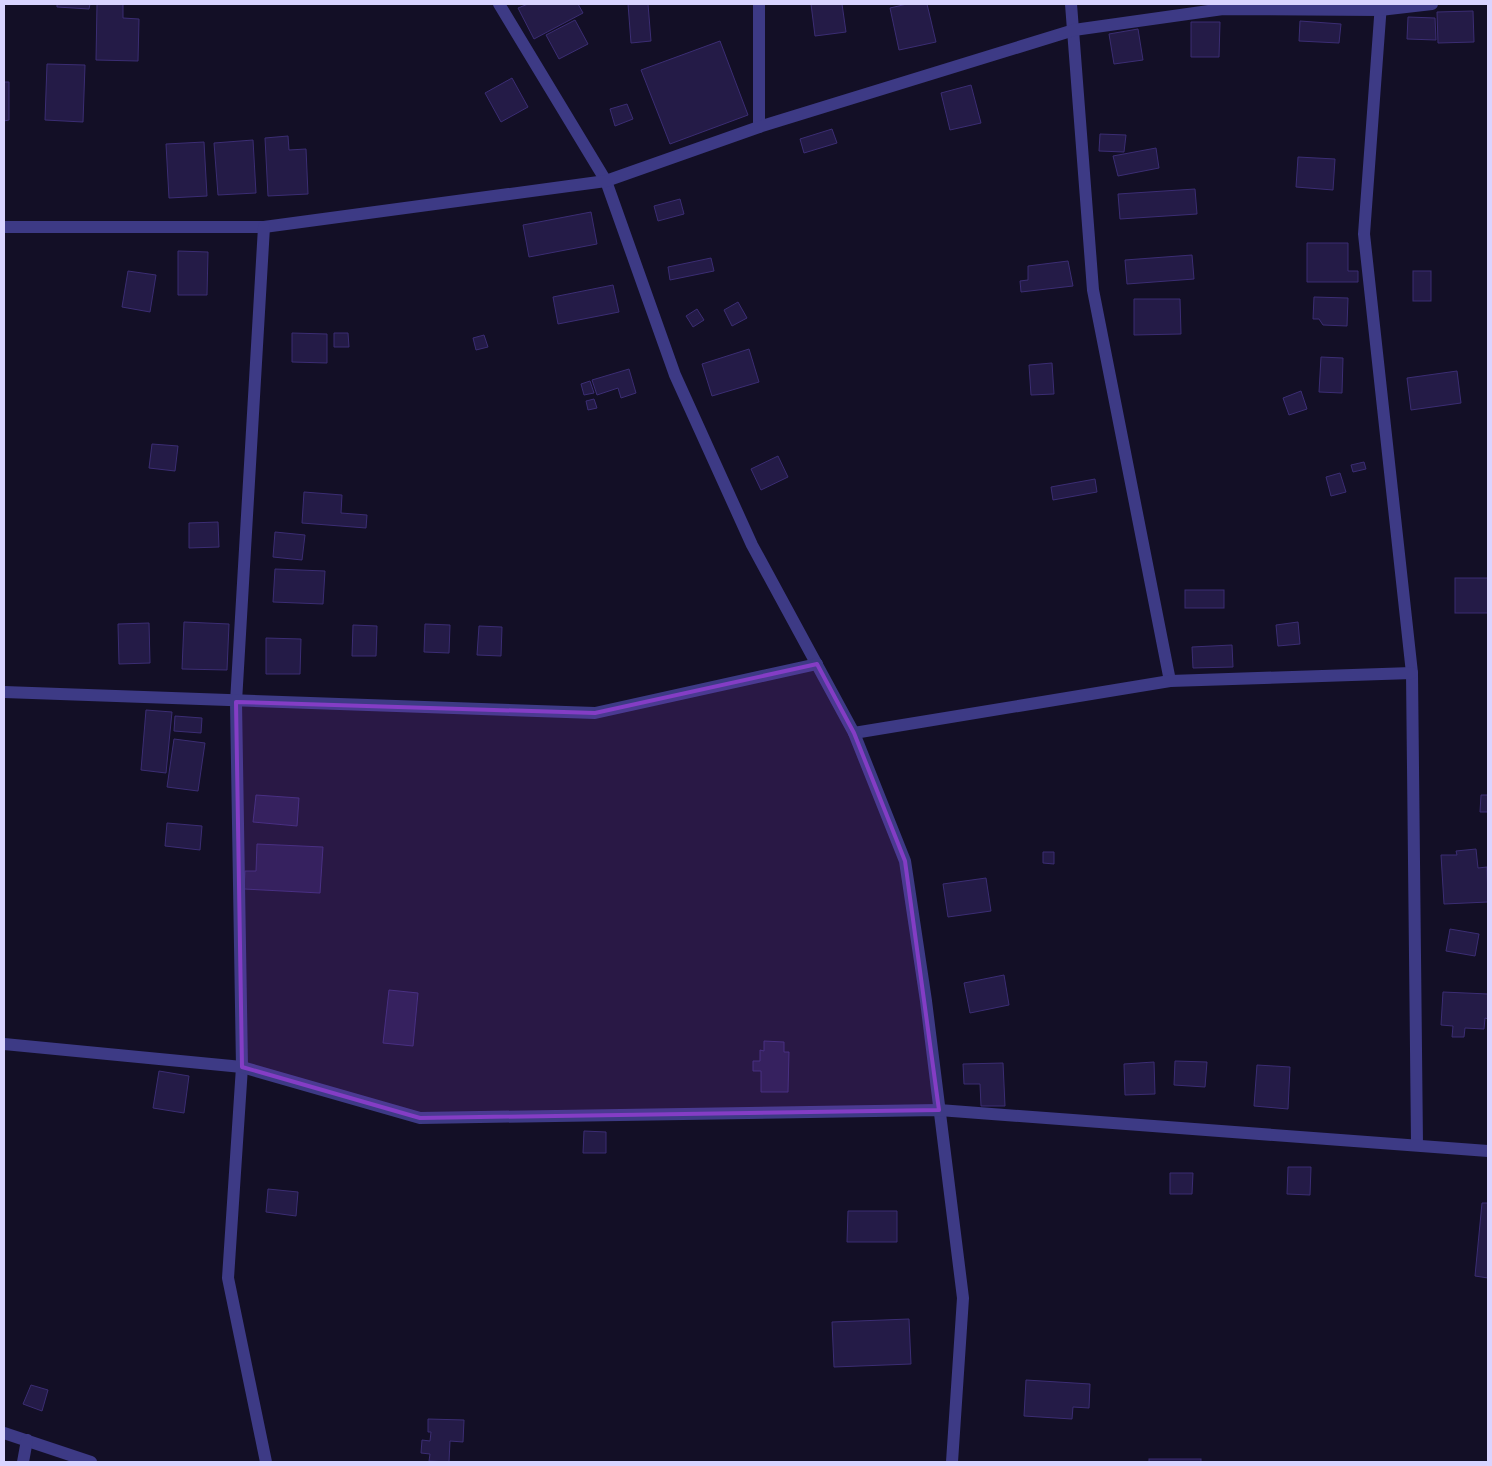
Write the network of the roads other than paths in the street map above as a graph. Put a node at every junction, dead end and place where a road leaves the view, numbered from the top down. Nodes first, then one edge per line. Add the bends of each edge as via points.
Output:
1 (499, 4) edge
2 (759, 4) edge
3 (1071, 4) edge
4 (1432, 4) edge
5 (1380, 7) edge
6 (1074, 30) junction
7 (759, 127) junction
8 (606, 181) junction
9 (264, 226) junction
10 (4, 227) edge
11 (816, 664) junction
12 (1412, 673) junction
13 (1170, 681) junction
14 (4, 692) edge
15 (236, 702) junction
16 (854, 733) junction
17 (4, 1044) edge
18 (242, 1067) junction
19 (938, 1110) junction
20 (1417, 1144) junction
21 (1488, 1151) edge
22 (4, 1433) edge
23 (27, 1440) junction
24 (24, 1462) edge
25 (90, 1462) edge
26 (266, 1462) edge
27 (952, 1462) edge

1 - 8 street
2 - 7 street
3 - 6 street
4 - 5 street
5 - 6 street via 1223,9
5 - 12 street via 1364,234
6 - 7 street
6 - 13 street via 1094,290
7 - 8 street
8 - 9 street
8 - 11 street via 675,375 752,545
9 - 10 street
9 - 15 street
11 - 15 street via 596,713
11 - 16 street
12 - 13 street
12 - 20 street
13 - 16 street
14 - 15 street
15 - 18 street
16 - 19 street via 905,860
17 - 18 street
18 - 19 street via 420,1118
18 - 26 street via 228,1278
19 - 20 street
19 - 27 street via 962,1298
20 - 21 street
22 - 23 street
23 - 24 street
23 - 25 street

